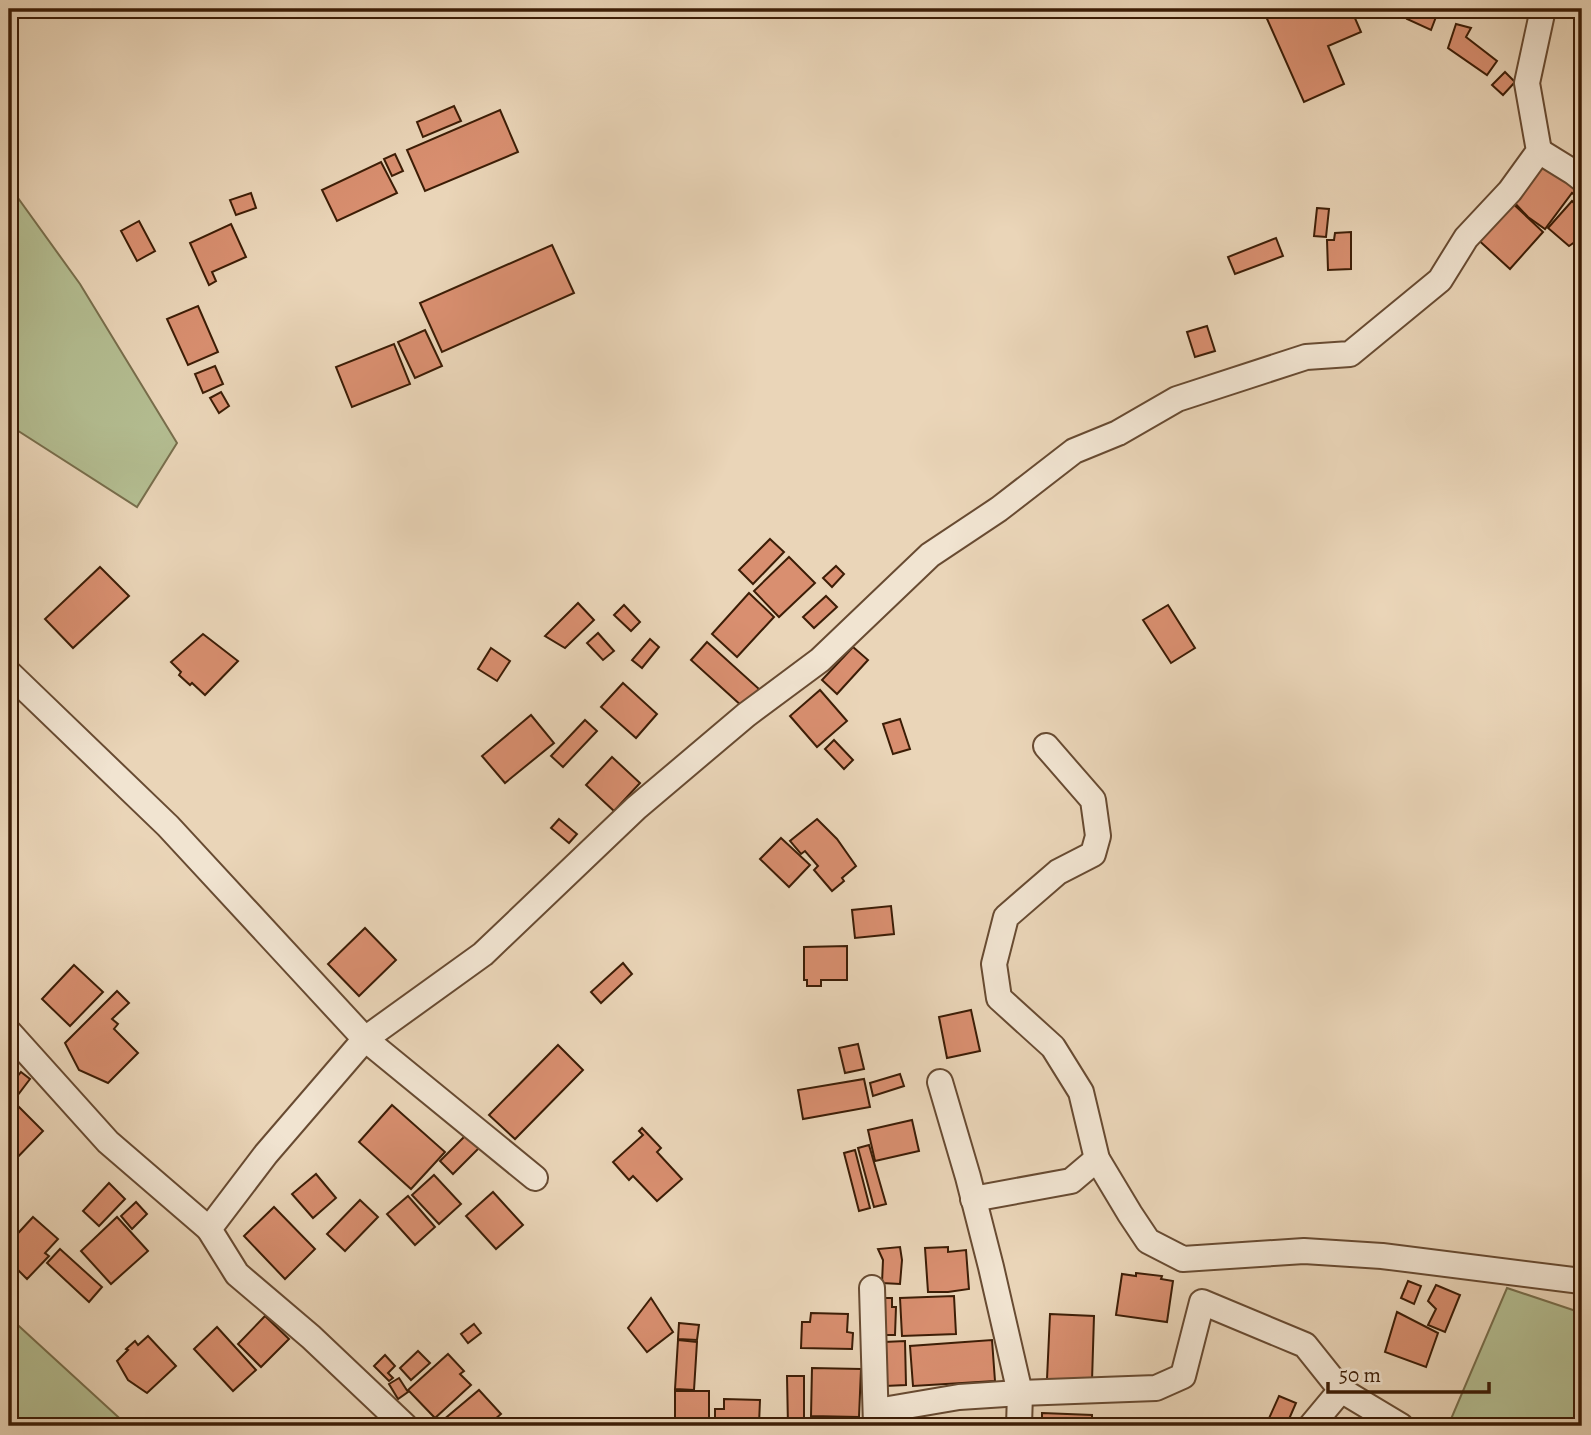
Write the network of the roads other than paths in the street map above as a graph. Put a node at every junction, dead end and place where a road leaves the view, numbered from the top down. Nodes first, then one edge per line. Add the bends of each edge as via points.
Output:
1 (1543, 9) edge
2 (1539, 151) junction
3 (1582, 179) edge
4 (9, 673) edge
5 (1046, 746) dead end
6 (9, 1032) edge
7 (365, 1039) junction
8 (940, 1082) dead end
9 (1097, 1159) junction
10 (535, 1178) dead end
11 (974, 1199) junction
12 (209, 1229) junction
13 (1581, 1281) edge
14 (872, 1288) dead end
15 (1340, 1390) junction
16 (1020, 1393) junction
17 (876, 1419) edge
18 (405, 1426) edge
19 (1019, 1426) edge
20 (1311, 1426) edge
21 (1401, 1426) edge

1 - 2 street via 1527,83
2 - 3 street
2 - 7 street via 1466,238 1440,280 1350,354 1306,357 1177,399 1118,433 1074,451 930,555 820,660 746,715 636,808 483,954
4 - 7 street via 168,826
5 - 9 street via 1093,800 1098,836 1093,854 1058,872 1006,917 994,964 999,999 1052,1047 1081,1092
6 - 12 street via 108,1142
7 - 10 street
7 - 12 street via 266,1154
8 - 11 street
9 - 11 street via 1071,1181
9 - 13 street via 1148,1241 1183,1259 1304,1251
11 - 16 street
12 - 18 street via 237,1274
14 - 17 street
15 - 16 street via 1305,1345 1202,1302 1184,1376 1156,1388
15 - 20 street
15 - 21 street
16 - 17 street via 959,1397
16 - 19 street

